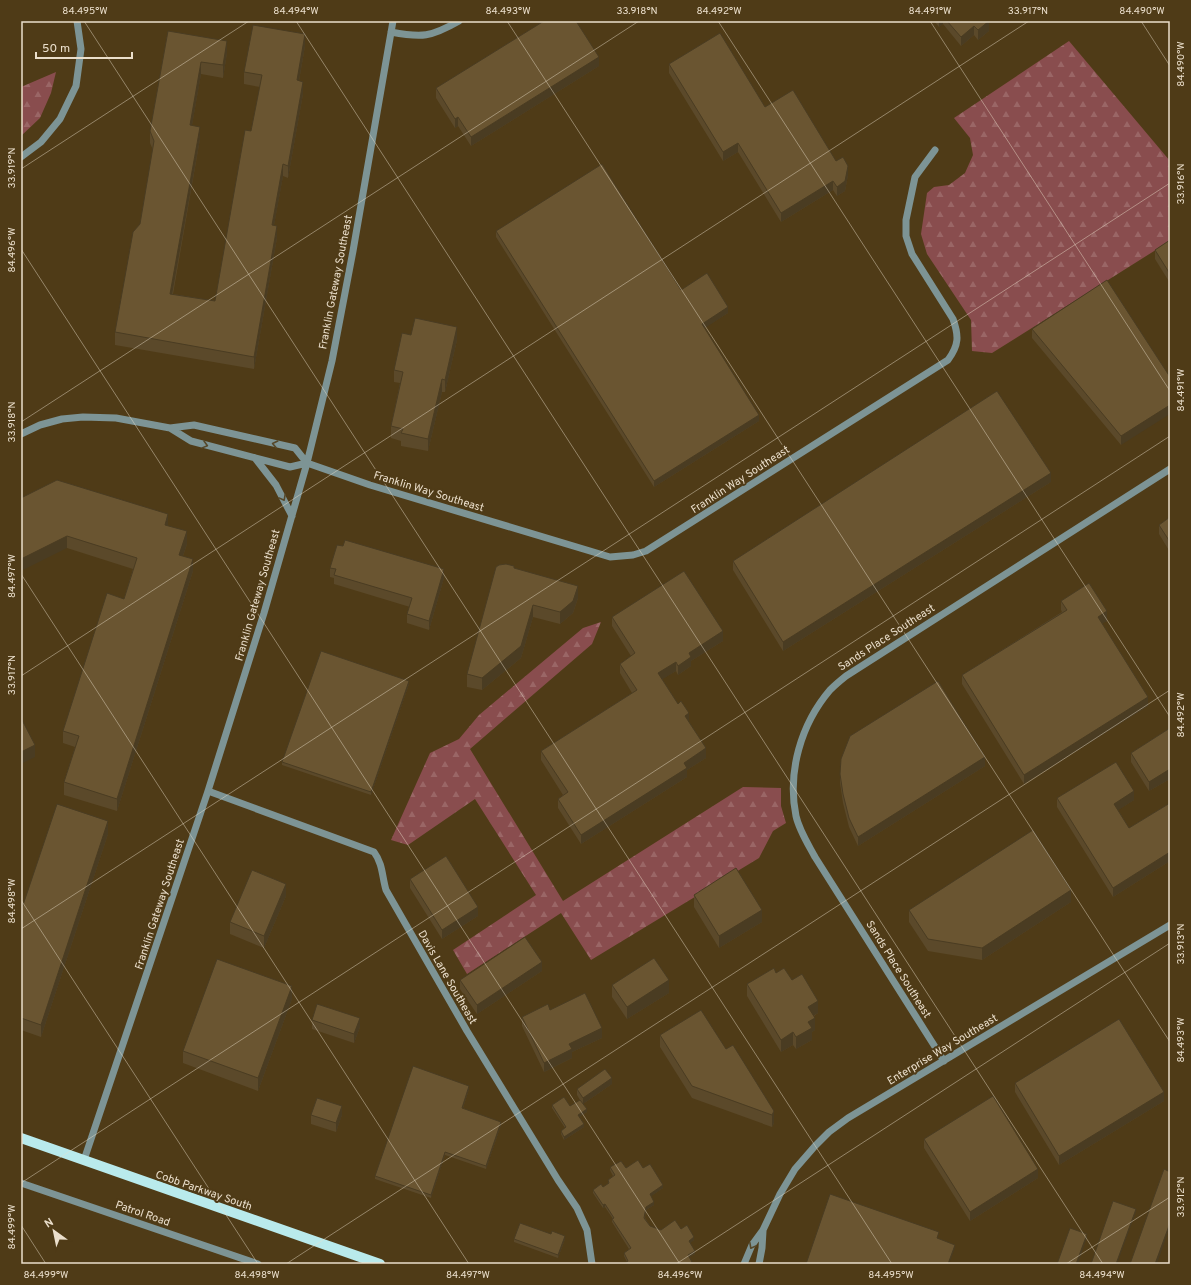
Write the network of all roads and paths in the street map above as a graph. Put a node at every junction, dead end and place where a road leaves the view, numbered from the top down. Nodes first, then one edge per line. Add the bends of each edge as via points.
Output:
1 (77, 21) edge
2 (393, 21) edge
3 (458, 21) edge
4 (391, 32) junction
5 (935, 150) dead end
6 (21, 157) edge
7 (170, 428) junction
8 (21, 434) edge
9 (255, 458) junction
10 (307, 463) junction
11 (1170, 469) edge
12 (292, 516) junction
13 (208, 791) junction
14 (1170, 925) edge
15 (944, 1061) junction
16 (21, 1138) edge
17 (84, 1160) junction
18 (21, 1183) edge
19 (763, 1230) junction
20 (258, 1264) edge
21 (380, 1264) edge
22 (592, 1264) edge
23 (744, 1264) edge
24 (759, 1264) edge

1 - 6 street via 81,49 76,86 60,119 41,142
2 - 4 street, Franklin Gateway Southeast
3 - 4 street via 431,35 411,36
4 - 10 street, Franklin Gateway Southeast via 332,361
5 - 10 street, Franklin Way Southeast via 915,178 906,220 906,236 912,254 954,319 958,340 954,352 948,360 646,551 610,557 370,485
7 - 8 street via 116,418 83,417 40,425
7 -> 9 street via 191,441
10 -> 7 street via 295,448 194,424
9 - 10 street via 290,467
9 -> 12 street via 276,485
10 - 12 street, Franklin Gateway Southeast
11 - 15 street, Sands Place Southeast via 846,676 831,689 808,723 796,756 794,779 796,816 802,832 815,857
12 - 13 street, Franklin Gateway Southeast
13 - 17 street, Franklin Gateway Southeast
13 - 22 street, Davis Lane Southeast via 374,852 383,869 386,890 467,1031 576,1208 587,1230
14 - 15 street, Enterprise Way Southeast
15 - 19 street, Enterprise Way Southeast via 848,1118 820,1141 795,1169
16 - 17 main road, Cobb Parkway South
17 - 21 main road, Cobb Parkway South
18 - 20 street, Patrol Road
19 -> 23 street, Enterprise Way Southeast via 752,1245
19 - 24 street, Enterprise Way Southeast

